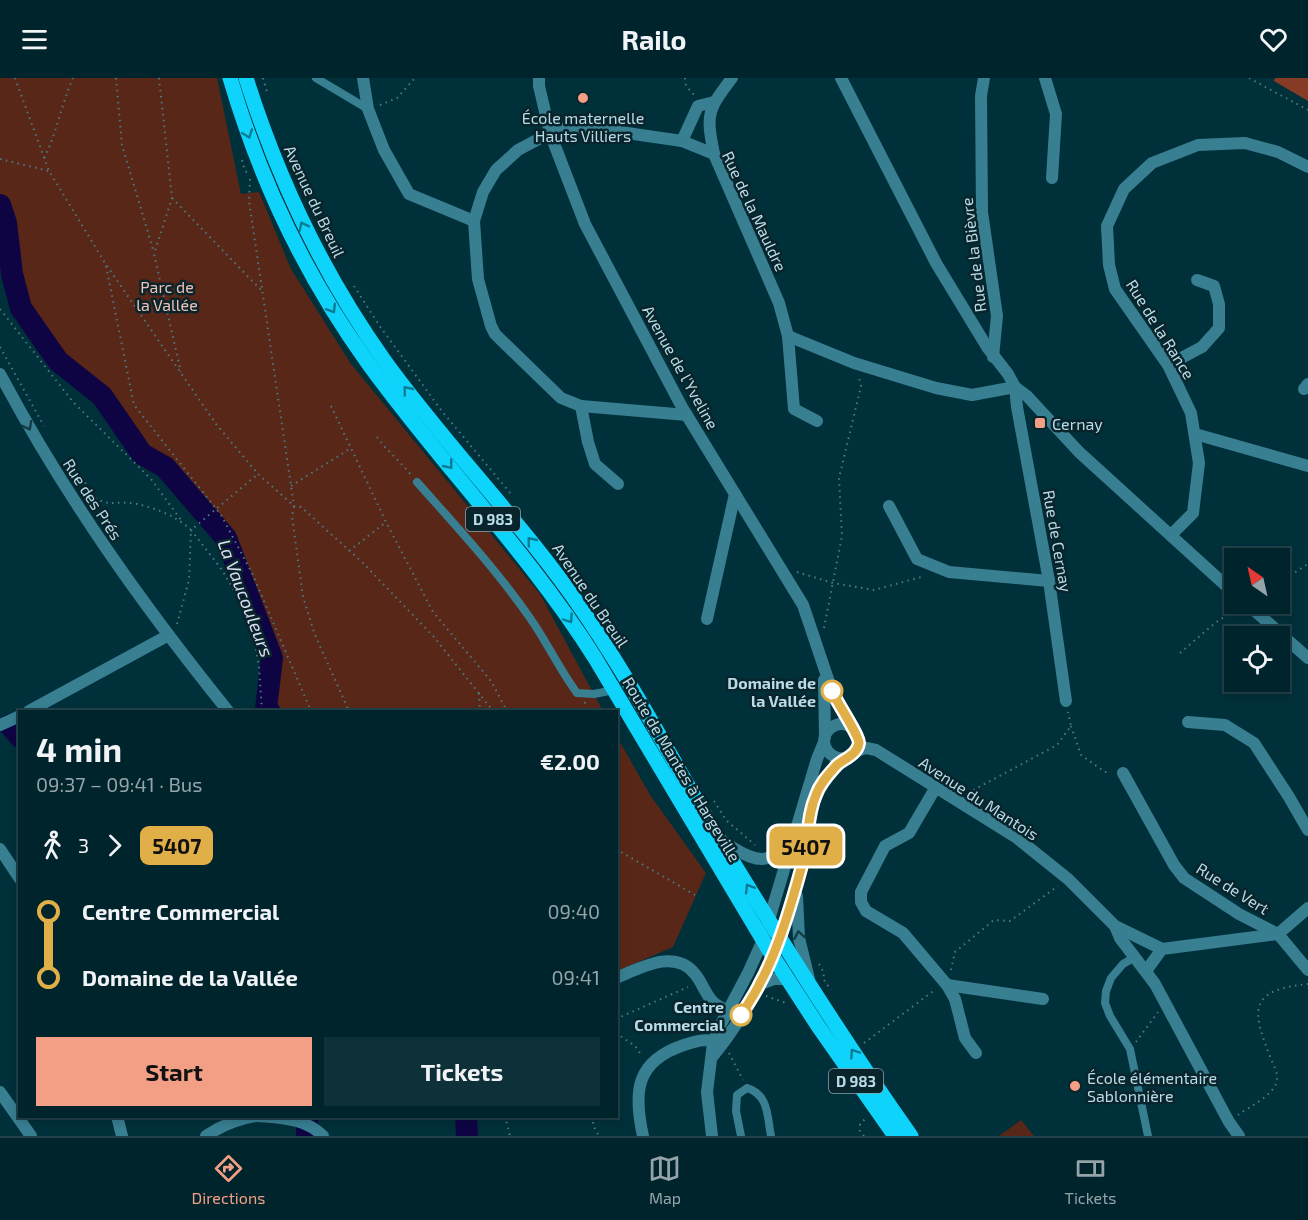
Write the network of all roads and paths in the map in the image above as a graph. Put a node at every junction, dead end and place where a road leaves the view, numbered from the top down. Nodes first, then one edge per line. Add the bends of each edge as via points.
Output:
1 (15, 78) edge
2 (73, 78) edge
3 (116, 78) edge
4 (159, 78) edge
5 (230, 78) edge
6 (246, 78) edge
7 (316, 78) edge
8 (363, 78) edge
9 (415, 78) edge
10 (539, 78) edge
11 (686, 78) edge
12 (732, 78) edge
13 (984, 78) edge
14 (1045, 78) edge
15 (1249, 78) edge
16 (845, 81) edge
17 (709, 103) junction
18 (368, 109) junction
19 (1308, 110) edge
20 (550, 133) junction
21 (682, 141) junction
22 (714, 154) junction
23 (44, 158) junction
24 (0, 159) edge
25 (1308, 167) edge
26 (49, 171) junction
27 (250, 174) dead end
28 (1052, 178) dead end
29 (172, 198) junction
30 (474, 221) junction
31 (154, 254) junction
32 (105, 262) junction
33 (1197, 280) dead end
34 (262, 291) junction
35 (0, 309) edge
36 (788, 336) junction
37 (0, 347) edge
38 (993, 357) junction
39 (1168, 364) junction
40 (0, 374) edge
41 (181, 374) junction
42 (861, 386) dead end
43 (1015, 387) junction
44 (331, 406) dead end
45 (580, 406) junction
46 (687, 415) junction
47 (817, 421) dead end
48 (47, 431) dead end
49 (1195, 434) junction
50 (377, 437) dead end
51 (351, 448) junction
52 (64, 460) dead end
53 (1308, 466) edge
54 (258, 474) junction
55 (417, 482) joint
56 (618, 484) dead end
57 (291, 486) junction
58 (735, 494) junction
59 (294, 506) junction
60 (889, 506) dead end
61 (215, 509) junction
62 (181, 520) junction
63 (386, 522) junction
64 (191, 530) junction
65 (1171, 535) junction
66 (350, 551) junction
67 (1308, 564) edge
68 (780, 567) junction
69 (938, 567) junction
70 (1290, 576) edge
71 (1049, 581) junction
72 (833, 583) junction
73 (1224, 584) edge
74 (1229, 614) edge
75 (1258, 614) edge
76 (707, 619) dead end
77 (824, 629) dead end
78 (167, 636) junction
79 (1180, 653) dead end
80 (1308, 658) edge
81 (822, 660) junction
82 (614, 690) junction
83 (479, 693) junction
84 (1066, 701) joint
85 (31, 710) edge
86 (227, 710) edge
87 (262, 710) edge
88 (311, 710) edge
89 (349, 710) edge
90 (480, 710) edge
91 (492, 710) edge
92 (506, 710) edge
93 (18, 717) edge
94 (1188, 722) dead end
95 (0, 725) edge
96 (1071, 726) junction
97 (853, 729) junction
98 (824, 739) junction
99 (852, 754) junction
100 (882, 754) junction
101 (1123, 772) joint
102 (936, 787) junction
103 (966, 795) dead end
104 (1308, 830) edge
105 (719, 839) junction
106 (793, 840) junction
107 (0, 849) edge
108 (618, 850) edge
109 (18, 876) edge
110 (798, 879) junction
111 (1062, 883) dead end
112 (695, 895) dead end
113 (1308, 908) edge
114 (769, 921) junction
115 (1115, 926) junction
116 (1278, 934) junction
117 (779, 937) junction
118 (763, 940) junction
119 (1162, 949) junction
120 (772, 955) junction
121 (1135, 957) junction
122 (1308, 970) edge
123 (1146, 971) junction
124 (618, 977) edge
125 (788, 979) junction
126 (700, 981) junction
127 (760, 984) junction
128 (1308, 984) edge
129 (946, 985) junction
130 (812, 989) junction
131 (1043, 999) dead end
132 (1165, 1003) junction
133 (728, 1011) junction
134 (618, 1018) edge
135 (740, 1018) junction
136 (618, 1034) edge
137 (721, 1041) junction
138 (864, 1043) dead end
139 (1130, 1049) junction
140 (976, 1053) dead end
141 (649, 1066) junction
142 (747, 1088) junction
143 (0, 1092) edge
144 (18, 1118) edge
145 (18, 1118) edge
146 (118, 1118) edge
147 (244, 1118) edge
148 (282, 1118) edge
149 (506, 1118) edge
150 (593, 1118) edge
151 (866, 1118) dead end
152 (1229, 1122) junction
153 (320, 1133) edge
154 (31, 1136) edge
155 (122, 1136) edge
156 (206, 1136) edge
157 (510, 1136) edge
158 (599, 1136) edge
159 (643, 1136) edge
160 (712, 1136) edge
161 (741, 1136) edge
162 (771, 1136) edge
163 (864, 1136) edge
164 (895, 1136) edge
165 (910, 1136) edge
166 (1148, 1136) edge
167 (1239, 1136) edge

1 - 23 path
2 - 23 path
3 - 31 path via 122,145
4 - 29 path
5 -> 82 main road, Route de Mantes à Hargeville / D 983 via 274,198 325,298 382,382 555,597
105 -> 6 main road, Avenue du Breuil via 562,580 403,385 344,299 290,198
7 - 18 lane
8 - 18 street
9 - 18 path via 397,98
10 - 20 street, Avenue de l'Yveline
11 - 17 path via 686,86
12 - 17 street
13 - 38 street, Rue de la Bièvre via 982,212 997,316
14 - 28 street via 1056,114
15 - 19 path
16 - 38 street via 936,263
17 - 21 street via 698,105
17 - 22 street
18 - 30 street via 384,150 409,194
20 - 21 street, Rue de la Mauldre via 569,128
20 - 30 street, Rue de la Mauldre via 518,150 496,171 483,192
20 - 46 street, Avenue de l'Yveline via 585,224
21 - 22 street, Rue de la Mauldre
22 - 36 street, Rue de la Mauldre via 779,303
23 - 26 path
24 - 26 path
25 - 39 street, Rue de la Rance via 1278,152 1245,143 1198,145 1152,163 1124,189 1107,225 1109,266 1115,289
26 - 32 path
27 - 34 path via 249,201
29 - 31 path
29 - 34 path
30 - 45 street via 478,279 495,334 561,398
31 - 41 path
32 - 41 path
32 - 61 path via 134,405
33 - 39 street via 1214,286 1220,328 1203,347
34 - 57 path
35 - 62 path via 73,402 151,479
36 - 43 street via 854,363 936,388 972,395
36 - 47 street, Rue de la Mauldre via 794,409
37 - 48 path
38 - 43 street
39 - 49 street, Rue de la Rance via 1191,413
40 -> 78 street, Rue des Prés via 34,438 119,570
41 - 54 path
42 - 72 path via 839,478 842,536
43 - 65 street via 1079,452
43 - 71 street, Rue de Cernay
44 - 51 path
45 - 46 street
45 - 56 street via 595,464
46 - 58 street, Avenue de l'Yveline
49 - 53 street
49 - 65 street, Rue de la Rance via 1199,463 1193,513
50 - 55 path
51 - 57 path
51 - 63 path
52 - 62 path via 85,480 86,490 106,504 137,503
54 - 59 path
54 - 61 path
55 - 82 lane via 491,566 532,620 577,693
57 - 59 path
58 - 68 street, Avenue de l'Yveline
58 - 76 street
59 - 66 path via 301,507
59 - 89 path via 303,597 315,635
60 - 69 street via 917,559
61 - 64 path
61 - 88 path via 252,573
62 - 64 path
63 - 66 path
63 - 92 path via 433,612 490,681
64 - 78 path via 189,580 179,621
64 - 87 path via 222,570 251,619
65 - 73 street
66 - 83 path via 434,637
67 - 70 path
68 - 72 path
68 - 81 street, Avenue de l'Yveline via 803,605
69 - 71 street via 949,572
69 - 72 path via 930,574 874,590
71 - 84 street, Rue de Cernay
72 - 77 path
74 - 79 path
75 - 80 street
78 - 85 street
78 - 86 street, Rue des Prés
81 - 97 street, Avenue de l'Yveline via 835,698
81 - 98 street, Avenue de l'Yveline
82 - 118 main road, Route de Mantes à Hargeville / D 983
83 - 90 path
83 - 91 path
84 - 96 path
93 - 95 street
94 - 104 street via 1225,725 1254,743
96 - 101 path via 1081,755 1105,772
96 - 103 path via 1057,745
97 - 98 street via 835,725
97 - 99 street via 859,741
97 - 100 street, Avenue du Mantois
98 - 99 street via 832,756
98 - 106 street, Avenue de l'Yveline
99 - 100 street, Avenue du Mantois via 861,748
99 - 110 street via 829,775 815,795
100 - 102 street, Avenue du Mantois
101 - 116 street, Rue de Vert via 1184,878
102 - 115 street, Avenue du Mantois via 1017,838 1068,879
102 - 129 street via 909,833 885,846 861,892 861,902 866,911 903,933
105 - 106 street via 760,859 779,854
114 -> 105 main road, Avenue du Breuil
106 - 114 street, Avenue de l'Yveline
107 - 109 street
108 - 112 path
110 - 117 street
130 -> 110 street via 799,938
111 - 129 path via 1010,921 994,920 955,952
113 - 116 street
114 - 117 main road, Avenue du Breuil
114 - 118 street, Avenue de l'Yveline
115 - 119 street
115 - 121 street, Avenue du Mantois
116 - 119 street
116 - 122 street
117 - 120 street
117 - 130 main road, Avenue du Breuil
118 - 120 main road, Route de Mantes à Hargeville / D 983
118 - 133 street, Avenue de l'Yveline
119 - 123 street
120 - 125 main road, Route de Mantes à Hargeville / D 983
120 - 127 street
121 - 123 street, Avenue du Mantois
121 - 139 lane via 1111,978 1105,1003
123 - 132 street, Avenue du Mantois
124 - 126 street via 654,962 669,961 682,963
125 - 127 street
125 - 164 main road, Route de Mantes à Hargeville / D 983
126 - 133 street via 714,1004
126 - 134 path
127 - 135 street
128 - 152 path via 1277,988 1263,999 1257,1010 1259,1028 1278,1076 1268,1094
129 - 131 street
129 - 138 path
129 - 140 street via 955,999 965,1038
165 -> 130 main road, Avenue du Breuil
132 - 139 path
132 - 152 street, Avenue du Mantois
133 - 135 street
133 - 137 street, Avenue de l'Yveline
135 - 137 street
136 - 141 path via 635,1046
137 - 141 street via 688,1043 665,1052
137 - 142 path
137 - 160 street via 713,1056 707,1092
139 - 166 lane
141 - 159 street via 640,1085 638,1110
142 - 161 lane via 737,1095
142 - 162 lane via 764,1099
143 - 145 street
144 - 154 street
146 - 155 street
147 - 156 street
148 - 153 street via 295,1119
149 - 157 path
150 - 158 path
151 - 163 path via 860,1124
152 - 167 street, Avenue du Mantois

